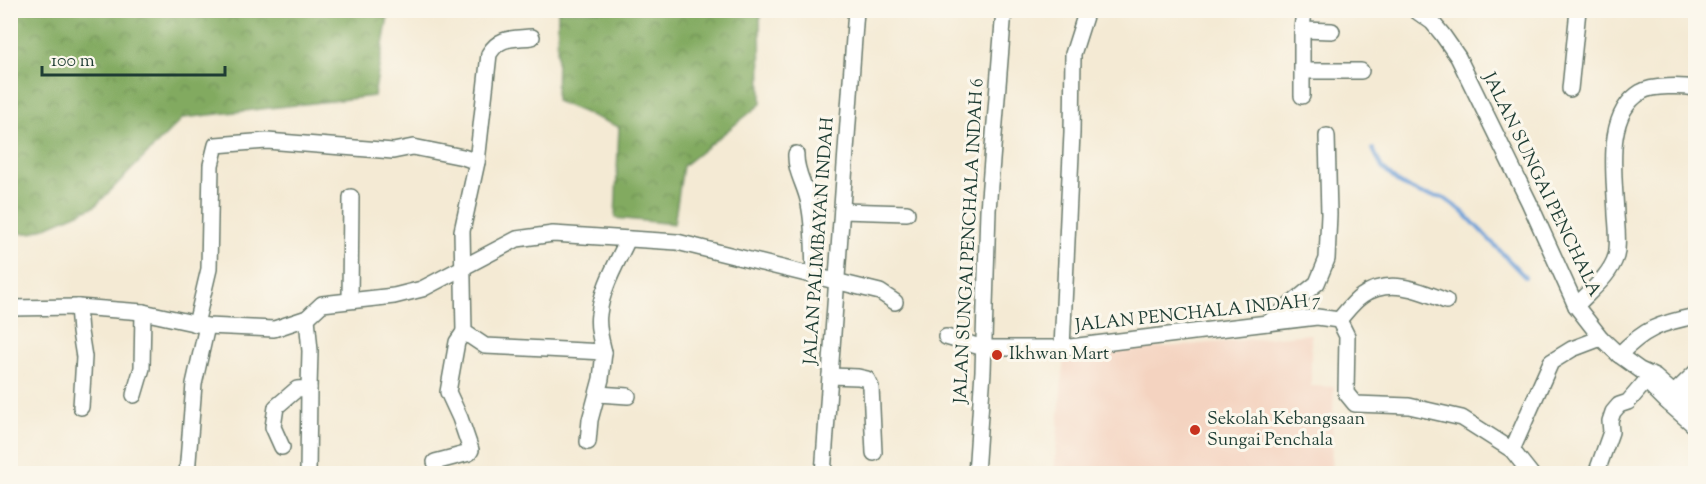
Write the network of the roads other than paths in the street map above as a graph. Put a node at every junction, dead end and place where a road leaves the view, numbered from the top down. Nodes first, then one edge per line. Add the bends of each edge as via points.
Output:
1 (856, 10) edge
2 (1004, 10) edge
3 (1087, 10) edge
4 (1304, 10) edge
5 (1415, 10) edge
6 (1578, 10) edge
7 (1302, 30) junction
8 (1332, 31) dead end
9 (532, 37) dead end
10 (1302, 71) junction
11 (1361, 71) dead end
12 (1695, 88) edge
13 (1570, 89) dead end
14 (1302, 96) dead end
15 (1327, 136) dead end
16 (796, 154) dead end
17 (477, 162) junction
18 (351, 197) dead end
19 (842, 211) junction
20 (907, 213) dead end
21 (628, 239) junction
22 (462, 268) junction
23 (813, 276) junction
24 (837, 282) junction
25 (350, 300) junction
26 (1446, 301) dead end
27 (895, 302) dead end
28 (1576, 306) junction
29 (78, 307) junction
30 (10, 308) edge
31 (144, 312) junction
32 (1695, 316) edge
33 (307, 318) junction
34 (1339, 320) junction
35 (1268, 323) junction
36 (202, 325) junction
37 (464, 332) junction
38 (946, 337) dead end
39 (1602, 338) junction
40 (984, 348) junction
41 (1062, 348) junction
42 (604, 352) junction
43 (1619, 355) junction
44 (1695, 373) edge
45 (830, 376) junction
46 (1647, 376) junction
47 (309, 388) junction
48 (1695, 390) edge
49 (134, 394) dead end
50 (628, 396) dead end
51 (596, 398) junction
52 (1680, 404) edge
53 (81, 408) dead end
54 (1695, 427) edge
55 (588, 442) dead end
56 (282, 447) dead end
57 (1512, 450) junction
58 (874, 453) dead end
59 (435, 462) dead end
60 (1527, 471) edge
61 (187, 474) edge
62 (308, 474) edge
63 (823, 474) edge
64 (976, 474) edge
65 (1596, 474) edge

1 - 19 street, JALAN PALIMBAYAN INDAH
2 - 40 street, JALAN SUNGAI PENCHALA INDAH 6 via 988,210
3 - 41 street, JALAN PENCHALA INDAH 7 via 1073,54
4 - 7 street
5 - 28 street, JALAN SUNGAI PENCHALA via 1432,22 1458,57
6 - 13 street
7 - 8 street
7 - 10 street
9 - 17 street via 503,40 489,54
10 - 11 street
10 - 14 street
12 - 28 street via 1642,91 1623,110 1613,143 1616,256 1609,272
15 - 35 street via 1328,259 1317,283
16 - 23 street via 795,165 812,217
17 - 22 street via 462,231
17 - 36 street via 414,147 393,151 267,141 216,145 211,165 209,269
18 - 25 street
19 - 20 street
19 - 24 street, JALAN PALIMBAYAN INDAH
21 - 22 street via 553,234 517,239
21 - 23 street via 677,242
21 - 42 street via 608,281 598,316
22 - 25 street via 422,289
22 - 37 street
23 - 24 street
24 - 27 street via 880,292
24 - 45 street, JALAN PALIMBAYAN INDAH
25 - 33 street via 322,304
26 - 34 street via 1416,288 1376,288 1361,297
28 - 39 street, JALAN SUNGAI PENCHALA
29 - 30 street
29 - 31 street
29 - 53 street via 84,357
31 - 36 street
31 - 49 street via 142,368
32 - 43 street via 1641,334
33 - 36 street via 274,329
33 - 47 street
34 - 35 street, JALAN PENCHALA INDAH 7 via 1317,317
34 - 57 street, JALAN PENCHALA INDAH 7 via 1347,336 1346,393 1355,404 1409,406 1462,418
35 - 41 street, JALAN PENCHALA INDAH 7
36 - 61 street
37 - 42 street via 485,346
37 - 59 street via 457,342 448,392 471,450
38 - 40 street, JALAN PENCHALA INDAH 7
39 - 43 street, JALAN SUNGAI PENCHALA
39 - 57 street via 1551,362
40 - 41 street, JALAN PENCHALA INDAH 7
40 - 64 street, JALAN SUNGAI PENCHALA INDAH 6
42 - 51 street
43 - 46 street, JALAN SUNGAI PENCHALA
44 - 46 street
44 - 52 street
45 - 58 street via 867,379 871,387
45 - 63 street, JALAN PALIMBAYAN INDAH
46 - 52 street, JALAN SUNGAI PENCHALA
46 - 65 street via 1628,402 1613,412 1611,432
47 - 56 street via 297,389 276,407 273,427
47 - 62 street
48 - 52 street
50 - 51 street
51 - 55 street
52 - 54 street, JALAN SUNGAI PENCHALA
57 - 60 street, JALAN PENCHALA INDAH 7

